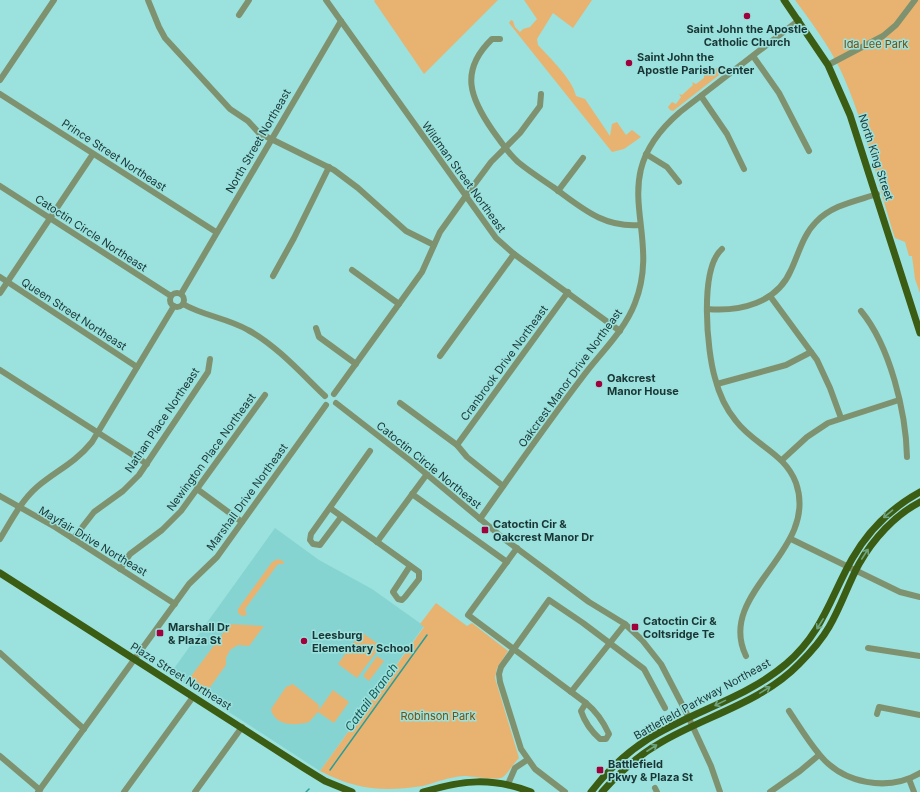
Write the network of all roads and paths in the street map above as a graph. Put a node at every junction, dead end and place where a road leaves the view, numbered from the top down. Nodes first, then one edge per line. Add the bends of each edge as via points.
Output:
1 (54, 0) edge
2 (148, 0) edge
3 (249, 0) edge
4 (326, 0) edge
5 (784, 0) edge
6 (915, 0) edge
7 (239, 15) dead end
8 (799, 20) junction
9 (341, 21) junction
10 (500, 39) dead end
11 (753, 56) junction
12 (828, 65) junction
13 (0, 80) edge
14 (0, 94) edge
15 (541, 94) dead end
16 (701, 96) junction
17 (270, 140) junction
18 (505, 148) junction
19 (808, 152) dead end
20 (93, 154) junction
21 (646, 154) junction
22 (583, 158) dead end
23 (329, 167) junction
24 (744, 168) dead end
25 (679, 182) dead end
26 (0, 186) edge
27 (558, 191) junction
28 (877, 194) junction
29 (465, 197) junction
30 (50, 219) junction
31 (640, 225) junction
32 (216, 232) junction
33 (434, 245) junction
34 (722, 249) dead end
35 (514, 254) junction
36 (352, 270) dead end
37 (273, 276) dead end
38 (0, 277) edge
39 (7, 282) junction
40 (568, 292) junction
41 (0, 293) edge
42 (181, 294) junction
43 (171, 296) junction
44 (770, 296) junction
45 (183, 304) junction
46 (399, 304) junction
47 (174, 306) junction
48 (707, 309) junction
49 (861, 311) dead end
50 (316, 328) dead end
51 (620, 331) junction
52 (920, 333) edge
53 (811, 352) junction
54 (440, 356) dead end
55 (210, 359) dead end
56 (356, 364) junction
57 (137, 367) junction
58 (0, 370) edge
59 (717, 384) junction
60 (334, 394) junction
61 (265, 395) dead end
62 (325, 396) junction
63 (899, 400) junction
64 (336, 403) junction
65 (400, 403) dead end
66 (326, 405) junction
67 (840, 418) junction
68 (98, 433) junction
69 (457, 445) junction
70 (370, 452) dead end
71 (907, 457) dead end
72 (782, 460) junction
73 (147, 464) junction
74 (426, 474) junction
75 (503, 486) junction
76 (197, 489) junction
77 (920, 492) edge
78 (412, 494) junction
79 (0, 496) edge
80 (920, 502) edge
81 (19, 508) junction
82 (330, 508) junction
83 (341, 517) junction
84 (480, 519) junction
85 (242, 522) junction
86 (0, 539) edge
87 (73, 539) junction
88 (791, 539) junction
89 (377, 542) junction
90 (517, 548) junction
91 (507, 562) junction
92 (410, 566) junction
93 (848, 566) junction
94 (120, 569) junction
95 (856, 571) junction
96 (0, 573) edge
97 (920, 597) edge
98 (174, 604) junction
99 (625, 624) junction
100 (610, 642) junction
101 (868, 648) dead end
102 (514, 649) junction
103 (0, 653) edge
104 (746, 656) dead end
105 (920, 656) edge
106 (135, 660) junction
107 (571, 692) junction
108 (193, 697) junction
109 (586, 703) junction
110 (665, 708) dead end
111 (789, 711) dead end
112 (877, 714) dead end
113 (920, 715) edge
114 (689, 718) junction
115 (693, 726) junction
116 (242, 727) junction
117 (84, 729) junction
118 (819, 755) junction
119 (0, 756) edge
120 (527, 760) junction
121 (920, 773) edge
122 (909, 779) junction
123 (508, 784) junction
124 (39, 791) edge
125 (124, 792) edge
126 (195, 792) edge
127 (352, 792) edge
128 (423, 792) edge
129 (531, 792) edge
130 (565, 792) edge
131 (591, 792) edge
132 (602, 792) edge
133 (720, 792) edge
134 (770, 792) edge
135 (914, 792) edge

1 - 13 street
2 - 17 street via 165,38 230,109
3 - 7 street
4 - 9 street
5 - 8 main road, North King Street
6 - 12 street via 896,25 883,36
8 - 11 street, Oakcrest Manor Drive Northeast
8 - 12 main road, North King Street
9 - 17 street, North Street Northeast
9 - 29 street, Wildman Street Northeast
10 - 18 street via 492,39 479,54 473,69 472,85 478,108
11 - 16 street, Oakcrest Manor Drive Northeast
11 - 19 street via 779,93
12 - 28 main road, North King Street via 850,115
14 - 20 street, Prince Street Northeast
15 - 18 street via 540,106
16 - 21 street, Oakcrest Manor Drive Northeast via 664,127
16 - 24 street via 727,134
17 - 23 street
17 - 32 street, North Street Northeast
18 - 27 street via 520,163
18 - 29 street
20 - 30 street
20 - 32 street, Prince Street Northeast
21 - 25 street via 667,167
21 - 31 street, Oakcrest Manor Drive Northeast via 637,188
22 - 27 street
23 - 33 street via 358,188 406,231
23 - 37 street
26 - 30 street, Catoctin Circle Northeast
27 - 31 street via 604,221
28 - 44 street via 836,208 817,220 804,238 787,279
28 - 52 main road, North King Street
29 - 33 street via 440,232
29 - 35 street, Wildman Street Northeast via 496,238
30 - 39 street
30 - 43 street, Catoctin Circle Northeast
31 - 51 street, Oakcrest Manor Drive Northeast via 643,275 635,303
32 - 42 street, North Street Northeast
33 - 46 street via 422,272
34 - 48 street via 712,263
35 - 40 street, Wildman Street Northeast
35 - 54 street
36 - 46 street
38 - 39 street, Queen Street Northeast
39 - 41 street
39 - 57 street, Queen Street Northeast
40 - 51 street, Wildman Street Northeast
40 - 69 street, Cranbrook Drive Northeast
42 - 43 street via 175,293
42 - 45 street via 184,298
43 - 47 street via 170,302
44 - 48 street via 743,308
44 - 53 street
45 - 47 street
45 - 62 street via 256,334
46 - 56 street
47 - 57 street
48 - 59 street via 712,365
49 - 63 street via 882,345
50 - 56 street via 319,337
51 - 75 street, Oakcrest Manor Drive Northeast via 580,380
53 - 59 street via 781,366
53 - 67 street via 826,378
55 - 73 street, Nathan Place Northeast via 208,372
56 - 60 street
57 - 68 street
58 - 68 street
59 - 72 street via 721,397 736,422
60 - 62 street
60 - 64 street via 337,398
61 - 76 street, Newington Place Northeast
62 - 66 street
63 - 67 street
63 - 71 street via 905,428
64 - 66 street via 332,406
64 - 74 street, Catoctin Circle Northeast
65 - 69 street
66 - 85 street, Marshall Drive Northeast
67 - 72 street via 812,433
68 - 73 street
68 - 81 street via 76,460 38,486
69 - 75 street
70 - 82 street
72 - 88 street via 793,476 799,494 798,519
73 - 87 street, Nathan Place Northeast via 131,484 94,512
74 - 78 street
74 - 84 street, Catoctin Circle Northeast
75 - 84 street, Oakcrest Manor Drive Northeast
76 - 85 street
76 - 94 street, Newington Place Northeast via 172,521 130,554
77 -> 93 main road, Battlefield Parkway Northeast via 883,519 863,542
78 - 89 street
78 - 91 street
79 - 81 street, Mayfair Drive Northeast
95 -> 80 main road, Battlefield Parkway Northeast via 884,530
81 - 86 street
81 - 87 street, Mayfair Drive Northeast
82 - 83 street
82 - 83 street via 311,534 310,540 313,544 320,546
83 - 89 street
84 - 90 street, Catoctin Circle Northeast
85 - 98 street, Marshall Drive Northeast via 217,557 197,575
87 - 94 street, Mayfair Drive Northeast
88 - 93 street
88 - 104 street via 742,615 739,633
89 - 92 street
90 - 91 street
90 - 99 street, Catoctin Circle Northeast via 588,602
91 - 102 street via 468,615
92 - 92 street via 419,572 419,579 402,600 398,599 393,592
93 - 95 street
93 -> 114 main road, Battlefield Parkway Northeast via 823,619 796,654 765,680
94 - 98 street, Mayfair Drive Northeast
95 - 97 street via 900,592
115 -> 95 main road, Battlefield Parkway Northeast via 767,689 798,666 828,628
96 - 106 main road, Plaza Street Northeast
98 - 106 street, Marshall Drive Northeast
99 - 100 street
99 - 114 street, Catoctin Circle Northeast via 655,656
100 - 102 street via 549,600
100 - 107 street
100 - 110 street via 644,669
101 - 105 street
102 - 107 street
102 - 120 street via 501,667 499,678 518,742
103 - 117 street
106 - 108 main road, Plaza Street Northeast
106 - 117 street, Marshall Drive Northeast
107 - 109 street
108 - 116 main road, Plaza Street Northeast
108 - 125 street
109 - 109 street via 600,716 608,734 606,738 600,739 585,722 581,711
111 - 118 street
112 - 113 street via 879,707
114 - 115 street, Catoctin Circle Northeast
114 - 131 main road, Battlefield Parkway Northeast via 635,749 606,774
132 -> 115 main road, Battlefield Parkway Northeast via 635,760 660,743
115 - 133 street, Catoctin Circle Northeast
116 - 126 street
116 - 127 main road, Plaza Street Northeast via 325,781
117 - 124 street, Marshall Drive Northeast
118 - 122 street via 838,771 862,781 886,784
118 - 134 street
119 - 124 street
120 - 123 street via 515,768
120 - 130 street
121 - 122 street
122 - 135 street
123 - 128 main road via 474,781
123 - 129 main road

